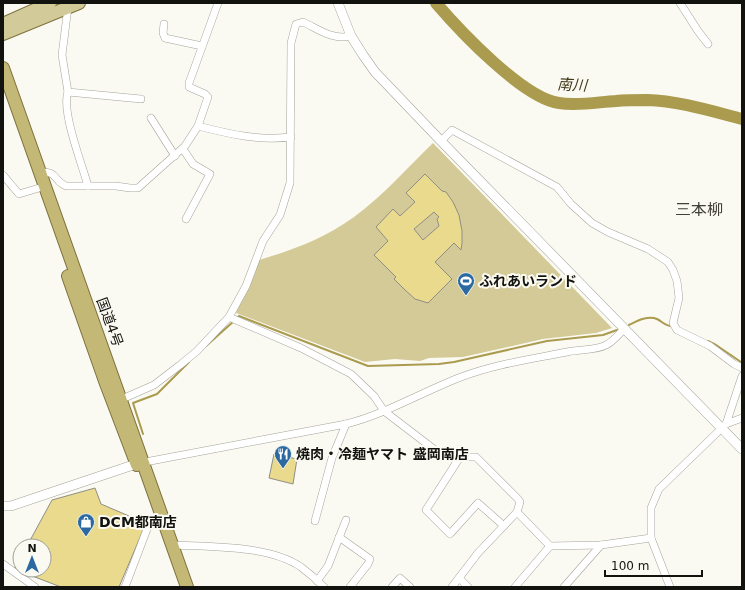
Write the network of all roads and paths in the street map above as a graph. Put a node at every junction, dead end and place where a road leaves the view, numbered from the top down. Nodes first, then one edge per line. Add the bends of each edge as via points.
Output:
1 (50, 3) edge
2 (218, 3) edge
3 (338, 3) edge
4 (680, 3) edge
5 (74, 5) edge
6 (3, 24) edge
7 (164, 24) dead end
8 (3, 34) edge
9 (351, 36) junction
10 (708, 44) dead end
11 (202, 46) junction
12 (3, 68) edge
13 (3, 91) edge
14 (68, 92) junction
15 (141, 100) dead end
16 (151, 118) dead end
17 (198, 126) junction
18 (291, 137) junction
19 (441, 141) junction
20 (183, 149) junction
21 (175, 156) junction
22 (39, 172) junction
23 (3, 175) edge
24 (88, 186) junction
25 (40, 188) junction
26 (186, 219) dead end
27 (230, 317) junction
28 (624, 329) junction
29 (742, 368) edge
30 (742, 376) edge
31 (122, 399) junction
32 (384, 411) junction
33 (742, 418) edge
34 (346, 424) junction
35 (723, 426) junction
36 (742, 449) edge
37 (460, 457) junction
38 (140, 463) junction
39 (3, 506) edge
40 (517, 512) junction
41 (156, 520) junction
42 (346, 520) dead end
43 (315, 521) dead end
44 (504, 526) junction
45 (339, 537) junction
46 (651, 538) junction
47 (173, 545) junction
48 (601, 545) junction
49 (550, 546) junction
50 (3, 564) edge
51 (459, 578) junction
52 (318, 581) junction
53 (35, 587) edge
54 (125, 587) edge
55 (180, 587) edge
56 (187, 587) edge
57 (324, 587) edge
58 (350, 587) edge
59 (392, 587) edge
60 (410, 587) edge
61 (452, 587) edge
62 (468, 587) edge
63 (515, 587) edge
64 (564, 587) edge
65 (670, 587) edge

1 - 6 main road
2 - 11 street
3 - 9 street
4 - 10 street
5 - 8 main road
5 - 14 street via 62,55
7 - 11 street via 165,38
9 - 18 street via 342,38 303,22 296,24 291,43
9 - 19 street via 375,72
11 - 17 street via 188,86 208,97
12 - 22 highway, 国道4号
13 - 25 highway, 国道4号
14 - 15 street
14 - 24 street via 66,98 69,120
16 - 21 street
17 - 18 street via 248,137
17 - 20 street
18 - 27 street via 290,183 280,215 263,241 246,286
19 - 28 street
19 - 29 street via 452,130 557,187 592,223 648,249 668,262 677,281 679,298 673,323 677,330 710,346
20 - 21 street
20 - 26 street via 193,164 210,174
21 - 24 street via 138,188
22 - 24 street via 54,174 61,184 66,186
22 - 31 highway, 国道4号
23 - 25 street via 19,194
25 - 38 highway, 国道4号 via 86,330
27 - 31 street via 197,351 154,385
27 - 32 street via 302,348 351,374 374,396
28 - 32 street via 606,345 463,376
28 - 35 street
30 - 35 street
31 - 38 highway, 国道4号
32 - 34 street
32 - 37 street via 439,453
33 - 35 street
34 - 38 street
34 - 43 street via 332,458
35 - 36 street
35 - 46 street via 659,489 651,508
37 - 40 street via 476,457 518,499 520,502
37 - 44 street via 426,510 450,534 478,503
38 - 39 street via 11,506
38 - 41 highway, 国道4号
38 - 47 highway, 国道4号
40 - 44 street
40 - 49 street
41 - 54 street via 149,524
41 - 55 highway, 国道4号
42 - 45 street
44 - 51 street
45 - 52 street via 328,566
45 - 58 street via 370,559
46 - 48 street
46 - 65 street
47 - 52 street via 262,552 300,566
47 - 56 highway, 国道4号
48 - 49 street
48 - 64 street
49 - 63 street
50 - 53 street
51 - 61 street
51 - 62 street
52 - 57 street
59 - 60 street via 400,578

